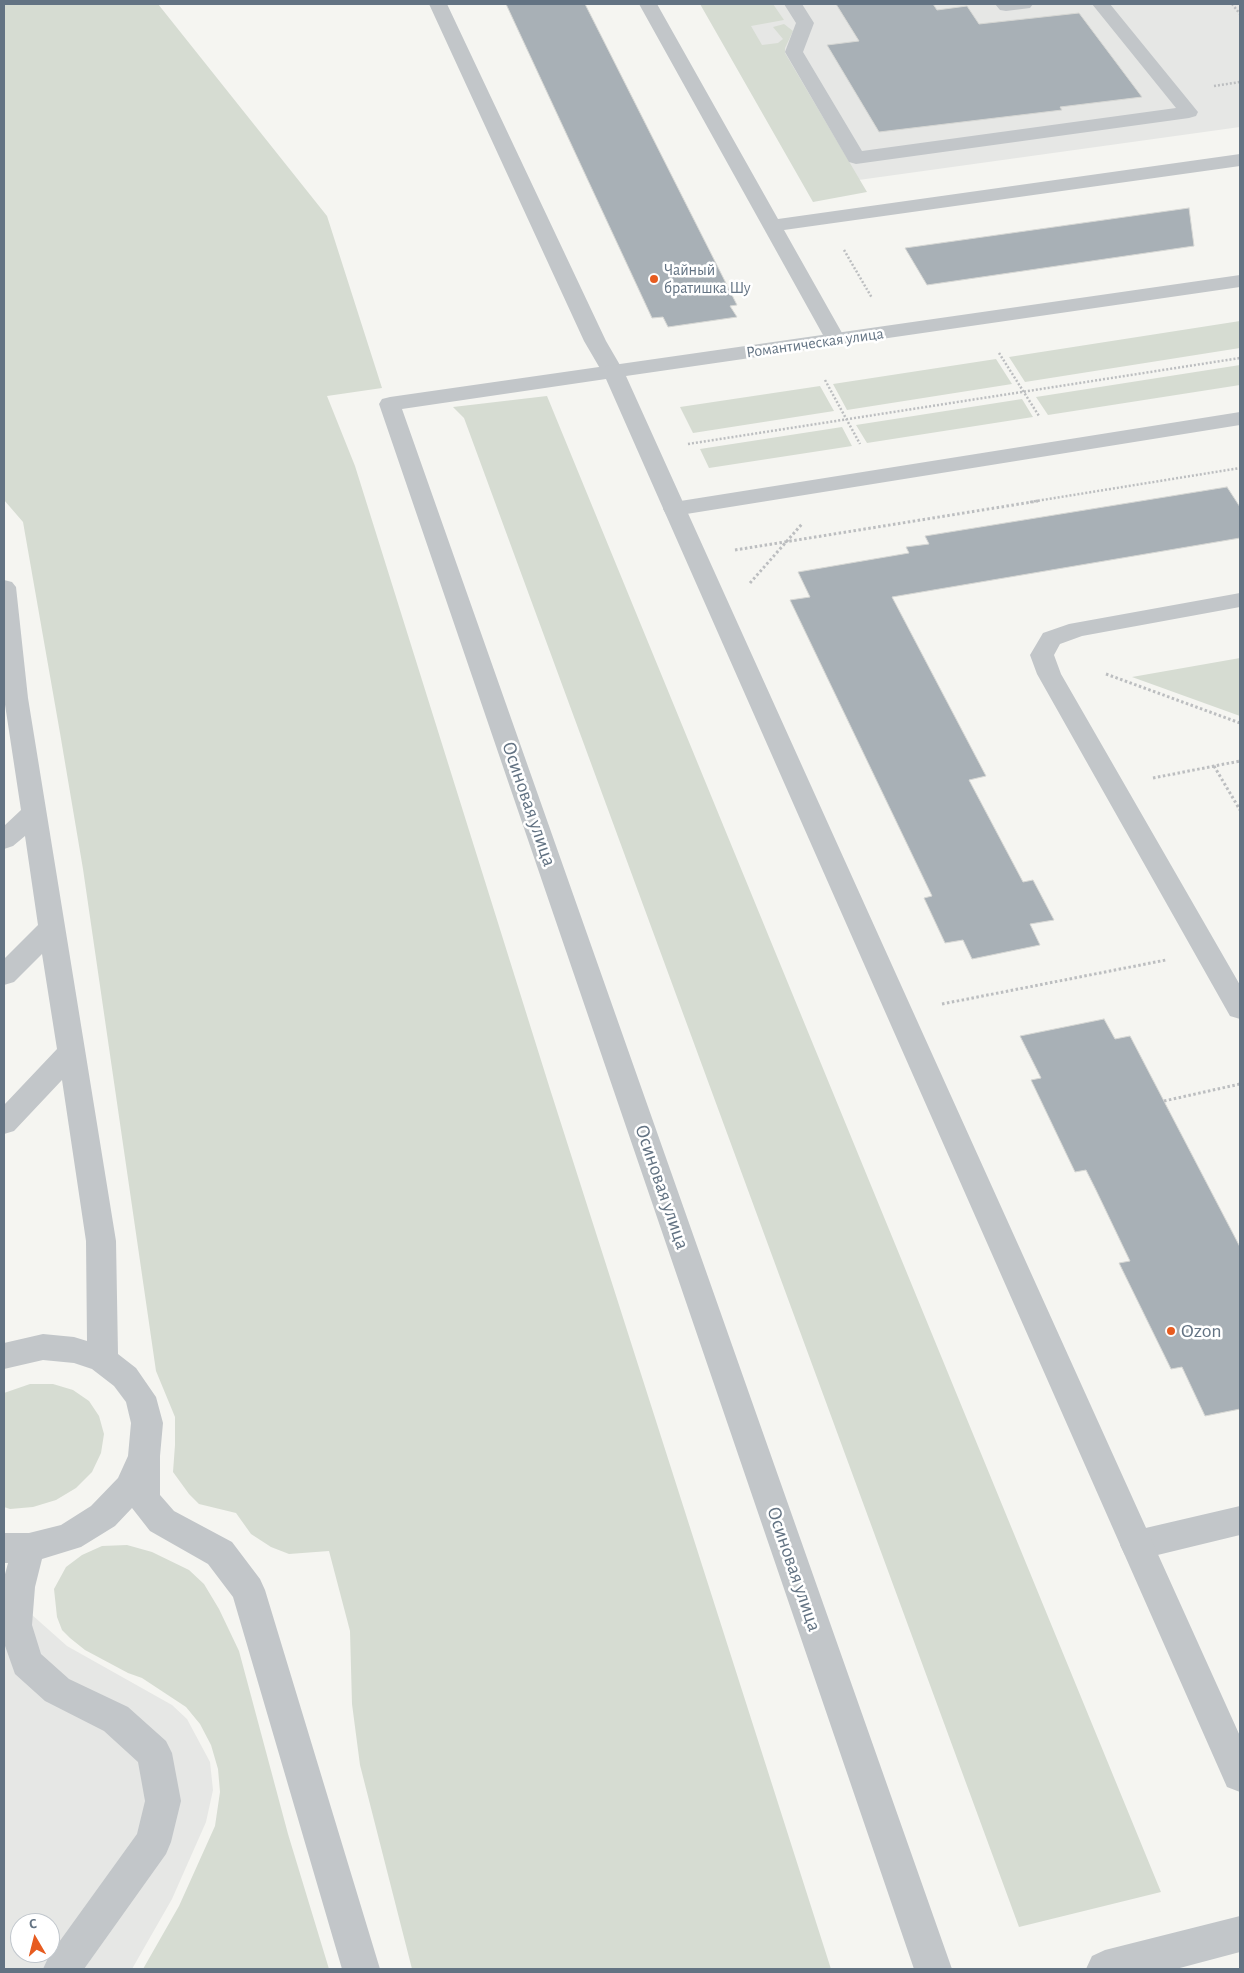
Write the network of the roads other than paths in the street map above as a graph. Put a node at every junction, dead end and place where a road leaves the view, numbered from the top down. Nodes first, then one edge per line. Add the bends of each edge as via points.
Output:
1 (438, 4) edge
2 (648, 4) edge
3 (793, 4) edge
4 (1004, 4) edge
5 (1024, 4) edge
6 (1101, 4) edge
7 (1240, 160) edge
8 (772, 226) junction
9 (1240, 281) edge
10 (835, 340) junction
11 (613, 372) junction
12 (390, 404) joint
13 (1240, 418) edge
14 (674, 509) junction
15 (5, 598) edge
16 (1240, 600) edge
17 (10, 703) edge
18 (34, 813) junction
19 (4, 840) edge
20 (53, 927) junction
21 (4, 975) edge
22 (1240, 1009) edge
23 (71, 1052) junction
24 (4, 1123) edge
25 (4, 1356) edge
26 (102, 1360) junction
27 (144, 1456) junction
28 (1240, 1520) edge
29 (1137, 1545) junction
30 (17, 1548) edge
31 (1240, 1776) edge
32 (1240, 1934) edge
33 (62, 1969) edge
34 (361, 1969) edge
35 (933, 1969) edge
36 (1105, 1969) edge

1 - 11 street via 595,341
2 - 8 street
3 - 6 street via 805,23 794,52 856,158 1189,112
4 - 5 street
7 - 8 street
8 - 10 street
9 - 10 street, Романтическая улица
10 - 11 street, Романтическая улица
11 - 12 street, Романтическая улица
11 - 14 street
12 - 35 street, Осиновая улица
13 - 14 street
14 - 29 street
15 - 17 street
16 - 22 street via 1077,629 1051,640 1042,654 1049,674
17 - 18 street
18 - 19 street
18 - 20 street
20 - 21 street
20 - 23 street
23 - 24 street
23 - 26 street via 101,1241
25 - 26 street via 43,1348 74,1350
26 - 27 street via 125,1376 140,1397 147,1423
27 - 30 street via 130,1488 103,1516 69,1537
27 - 34 street via 144,1500 162,1521 220,1553 248,1590
28 - 29 street
29 - 31 street
30 - 33 street via 15,1625 27,1663 57,1690 116,1719 154,1753 163,1801 153,1842
32 - 36 street

